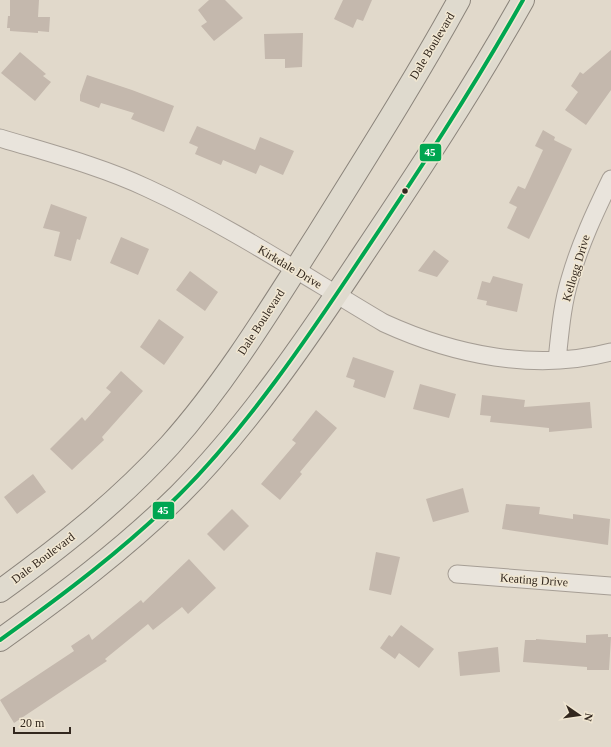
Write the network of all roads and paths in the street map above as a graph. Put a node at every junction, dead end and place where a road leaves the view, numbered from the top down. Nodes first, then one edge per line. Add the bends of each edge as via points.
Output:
1 (459, 0) edge
2 (524, 0) edge
3 (0, 138) edge
4 (611, 179) edge
5 (295, 270) junction
6 (336, 295) junction
7 (611, 352) edge
8 (558, 360) junction
9 (456, 574) dead end
10 (611, 586) edge
11 (0, 591) edge
12 (0, 640) edge

1 - 5 main road, Dale Boulevard via 381,133
2 - 6 main road via 445,133
3 - 5 street, Kirkdale Drive via 94,167 145,187 195,211
4 - 8 street, Kellogg Drive via 579,249 569,280 561,320
5 - 6 street, Kirkdale Drive
5 - 11 main road, Dale Boulevard via 205,404 168,446 103,511 58,550
6 - 8 street, Kirkdale Drive via 407,334 447,347 529,361
6 - 12 main road via 228,442 180,494 78,584
7 - 8 street, Kirkdale Drive
9 - 10 street, Keating Drive

